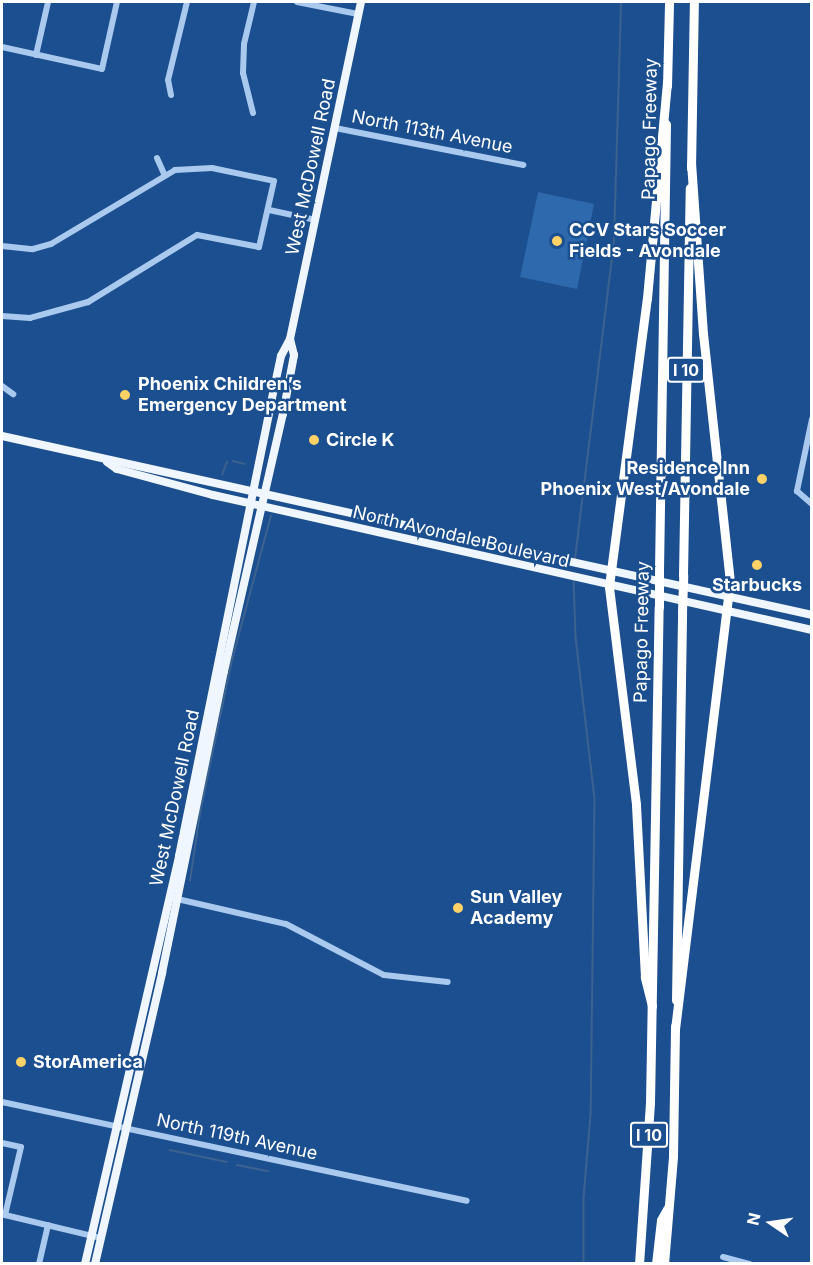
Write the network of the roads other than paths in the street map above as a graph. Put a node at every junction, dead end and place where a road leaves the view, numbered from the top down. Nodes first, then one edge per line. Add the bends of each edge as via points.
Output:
1 (48, 2) edge
2 (117, 2) edge
3 (186, 2) edge
4 (254, 2) edge
5 (297, 2) edge
6 (361, 2) edge
7 (669, 2) edge
8 (694, 2) edge
9 (358, 14) junction
10 (2, 47) edge
11 (36, 55) junction
12 (667, 82) junction
13 (171, 95) dead end
14 (253, 113) dead end
15 (335, 128) junction
16 (157, 158) dead end
17 (691, 164) junction
18 (523, 165) dead end
19 (164, 174) junction
20 (268, 210) junction
21 (316, 220) junction
22 (2, 246) edge
23 (2, 316) edge
24 (290, 339) junction
25 (2, 386) edge
26 (13, 394) dead end
27 (812, 418) edge
28 (2, 436) edge
29 (107, 462) junction
30 (253, 491) junction
31 (266, 494) junction
32 (250, 504) junction
33 (812, 504) edge
34 (263, 507) junction
35 (415, 527) junction
36 (411, 540) junction
37 (611, 568) junction
38 (609, 586) junction
39 (729, 594) junction
40 (728, 613) junction
41 (812, 615) edge
42 (812, 630) edge
43 (174, 898) junction
44 (448, 982) dead end
45 (652, 1006) junction
46 (675, 1029) junction
47 (2, 1104) edge
48 (2, 1111) edge
49 (118, 1129) junction
50 (128, 1130) junction
51 (2, 1143) edge
52 (466, 1201) dead end
53 (669, 1204) junction
54 (48, 1225) junction
55 (92, 1235) junction
56 (101, 1238) junction
57 (723, 1257) dead end
58 (39, 1263) edge
59 (85, 1263) edge
60 (95, 1263) edge
61 (639, 1263) edge
62 (656, 1263) edge
63 (664, 1263) edge
64 (750, 1263) edge

1 - 11 street
2 - 11 street via 102,69
3 - 13 street via 168,80
4 - 14 street via 244,44 243,73
5 - 9 street
6 - 9 main road, West McDowell Road
7 - 12 highway, Papago Freeway / I 10
8 - 17 highway, I 10
9 - 15 main road, West McDowell Road
10 - 11 street
12 - 37 highway via 647,298
12 - 45 highway, Papago Freeway / I 10, bridge
15 - 18 street, North 113th Avenue
15 - 21 main road, West McDowell Road
16 - 19 street
17 - 39 highway via 703,334
17 - 46 highway, I 10, bridge
19 - 20 street via 212,168 274,181
19 - 22 street via 51,244 33,249
20 - 21 street
20 - 23 street via 259,247 197,235 88,303 30,318
21 - 24 main road, West McDowell Road
24 - 30 main road, West McDowell Road via 281,356
24 - 31 main road, West McDowell Road via 294,355
25 - 26 street
27 - 33 street via 798,485 799,495
28 - 29 main road, North Avondale Boulevard
29 - 30 main road, North Avondale Boulevard via 120,460
29 - 32 main road, North Avondale Boulevard via 117,469
30 - 31 main road, North Avondale Boulevard
30 - 32 main road, West McDowell Road
31 - 34 main road, West McDowell Road
31 - 35 main road, North Avondale Boulevard
32 - 34 main road, North Avondale Boulevard
32 - 43 main road, West McDowell Road
34 - 36 main road, North Avondale Boulevard
34 - 43 main road, West McDowell Road
35 - 36 main road
35 - 37 main road, North Avondale Boulevard
36 - 38 main road, North Avondale Boulevard
37 - 38 highway
37 - 39 main road, North Avondale Boulevard
38 - 40 main road, North Avondale Boulevard
38 - 45 highway via 636,804 645,977
39 - 40 highway
39 - 41 main road, North Avondale Boulevard
40 - 42 main road, North Avondale Boulevard
40 - 46 highway
43 - 44 street via 286,924 384,975
43 - 49 main road, West McDowell Road
43 - 50 main road, West McDowell Road
45 - 61 highway, Papago Freeway / I 10 via 648,1148
46 - 53 highway, I 10
47 - 48 street
47 - 49 street, North 119th Avenue
49 - 50 street, North 119th Avenue
49 - 55 main road, West McDowell Road
50 - 52 street, North 119th Avenue
50 - 56 main road, West McDowell Road
51 - 54 street via 21,1147 5,1215
53 - 62 highway via 661,1220
53 - 63 highway, I 10
54 - 55 street
54 - 58 street
55 - 56 street
55 - 59 main road, West McDowell Road
56 - 60 main road, West McDowell Road
57 - 64 street

